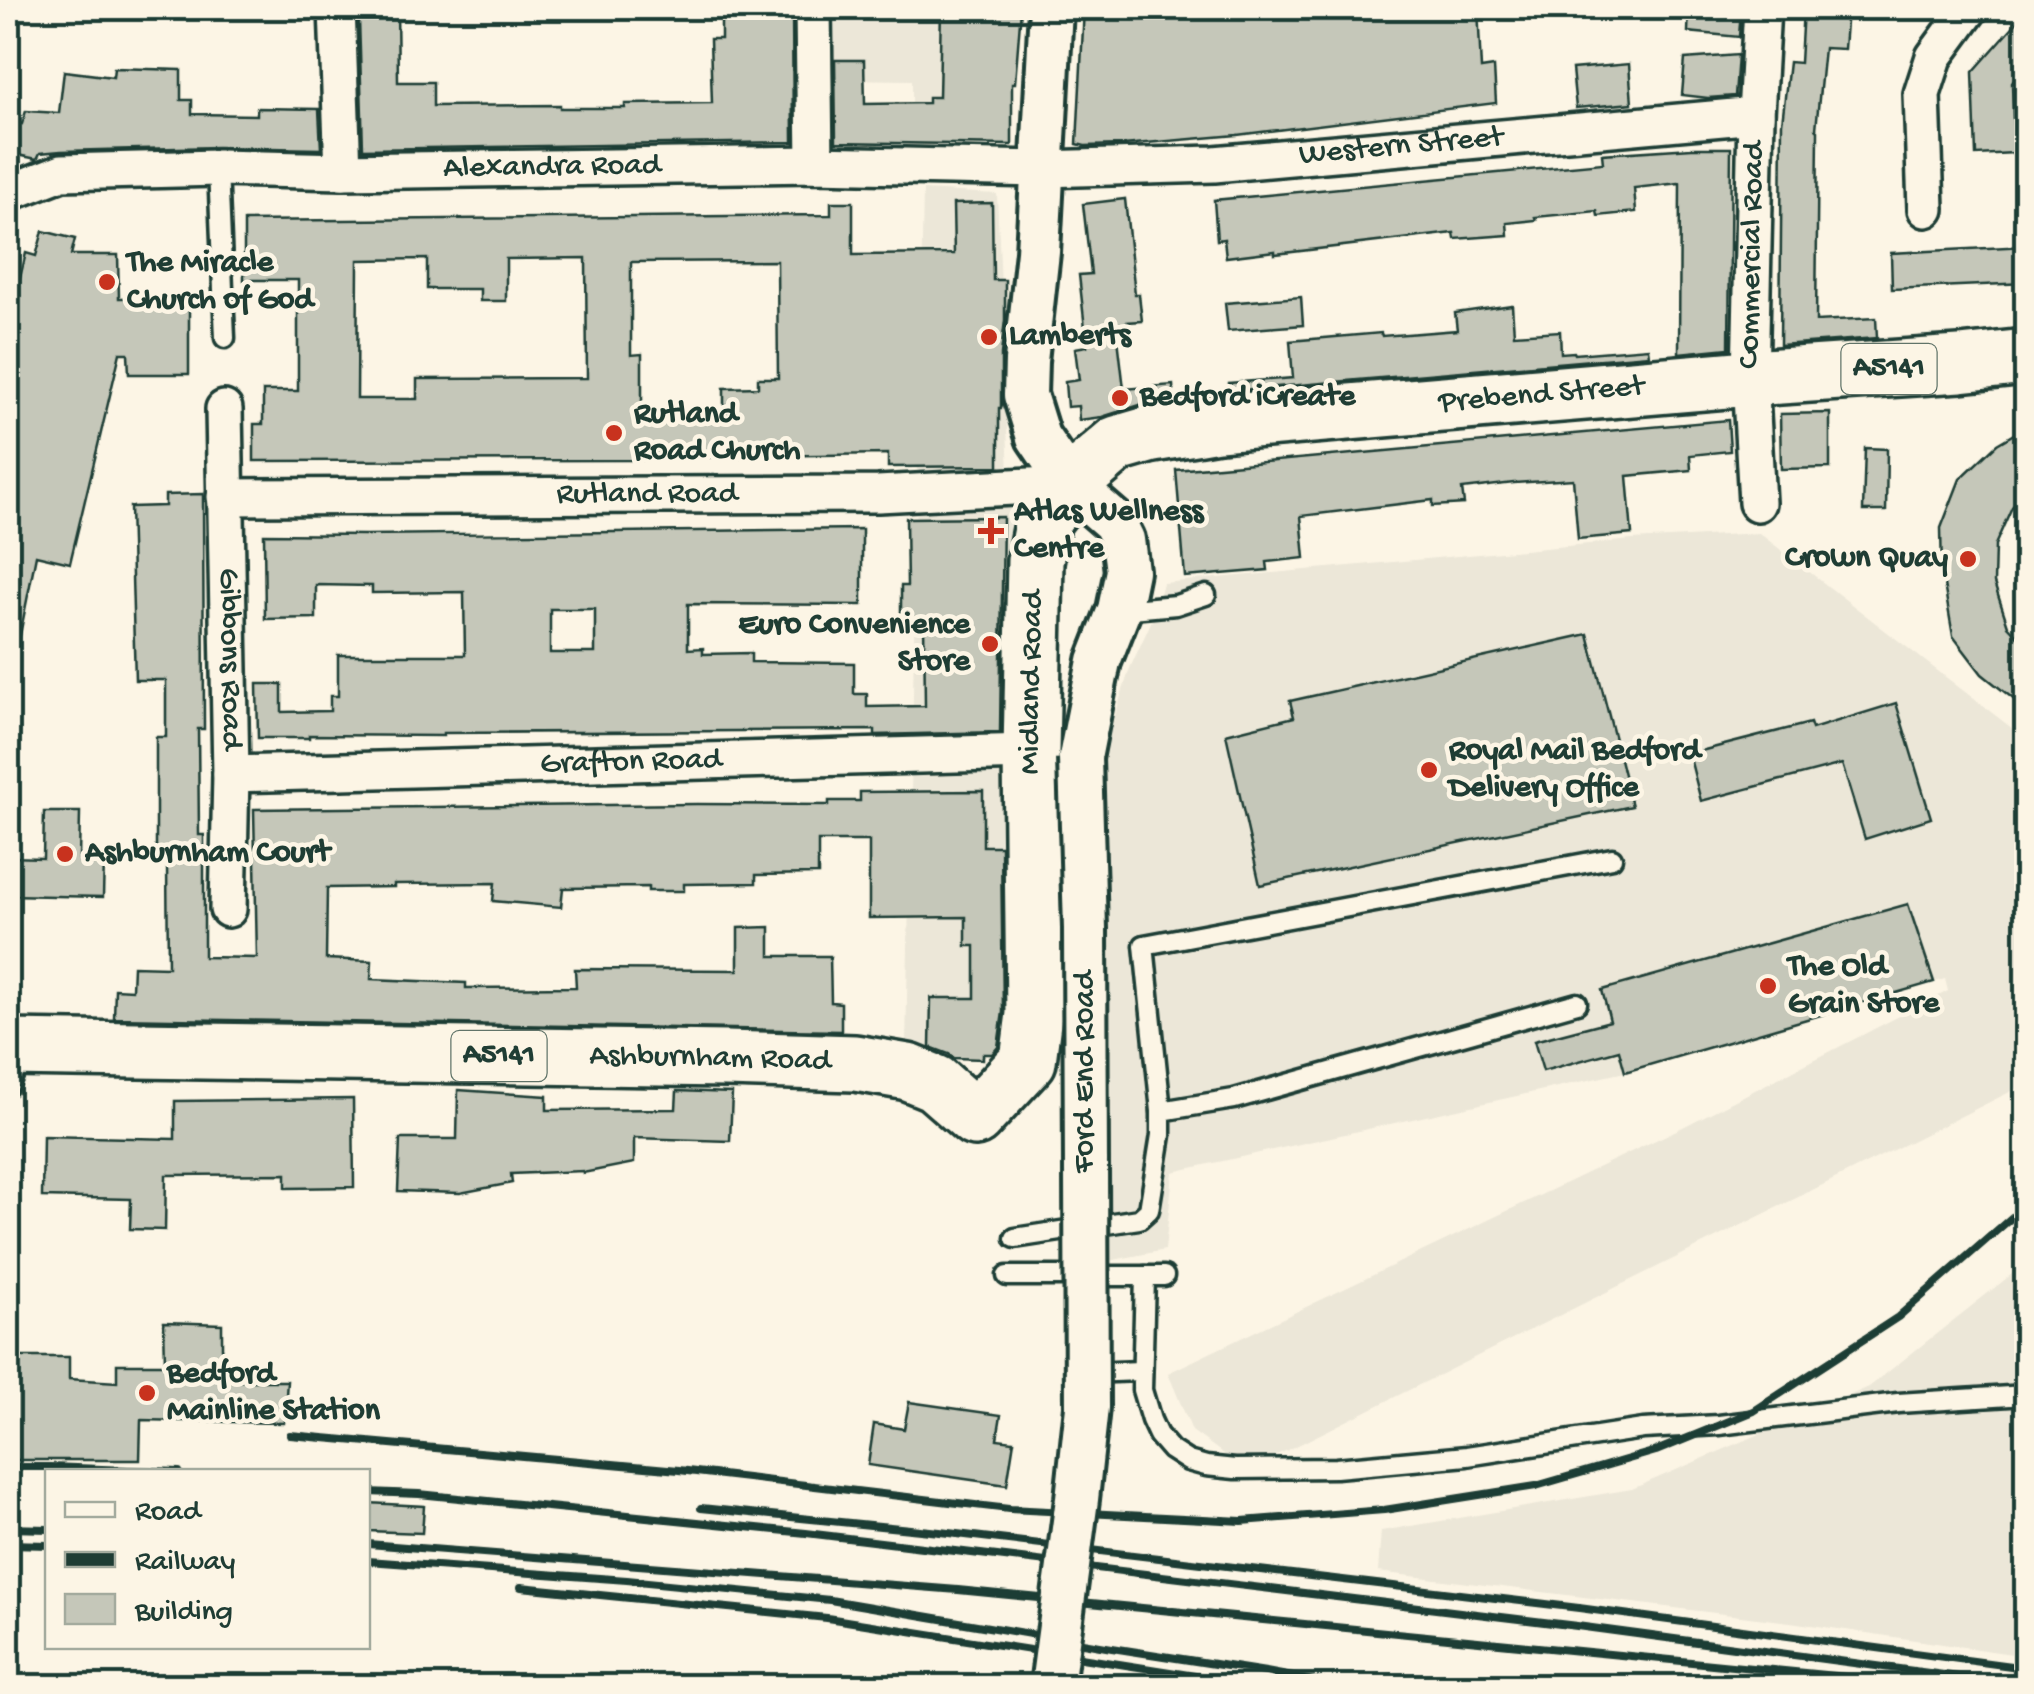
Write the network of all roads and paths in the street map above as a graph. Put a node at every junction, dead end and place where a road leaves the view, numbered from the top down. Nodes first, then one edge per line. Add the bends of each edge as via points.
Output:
1 (338, 8) edge
2 (813, 8) edge
3 (1051, 8) edge
4 (1762, 8) edge
5 (1970, 8) edge
6 (1756, 115) junction
7 (815, 164) junction
8 (218, 168) junction
9 (1042, 168) junction
10 (343, 171) junction
11 (8, 193) edge
12 (1926, 209) dead end
13 (226, 338) dead end
14 (2026, 357) edge
15 (1750, 378) junction
16 (224, 409) dead end
17 (1070, 484) junction
18 (224, 497) junction
19 (1757, 502) dead end
20 (1206, 595) dead end
21 (1119, 610) junction
22 (1056, 755) junction
23 (231, 774) junction
24 (1612, 858) dead end
25 (228, 910) dead end
26 (1577, 1003) dead end
27 (12, 1066) edge
28 (1161, 1111) junction
29 (975, 1118) joint
30 (8, 1203) edge
31 (8, 1235) edge
32 (1015, 1238) dead end
33 (1007, 1276) dead end
34 (1141, 1371) junction
35 (1076, 1373) dead end
36 (2026, 1395) edge
37 (1052, 1686) edge

1 - 10 street
2 - 7 street
3 - 9 street
4 - 6 street, Commercial Road
5 - 12 street via 1934,57 1922,94
6 - 9 street, Western Street via 1214,164
6 - 15 street, Commercial Road
7 - 9 street, Alexandra Road
7 - 10 street, Alexandra Road
8 - 10 street, Alexandra Road
8 - 11 street, Alexandra Road via 62,172
8 - 13 lane
9 - 17 street via 1026,394 1038,437
14 - 15 main road, Prebend Street / A5141
15 - 17 main road, Prebend Street / A5141 via 1218,423 1117,444
15 - 19 street, Commercial Road
16 - 18 street, Gibbons Road
17 - 18 street, Rutland Road via 878,494
17 - 21 street, Ford End Road via 1114,522 1122,540 1127,571
17 - 22 main road, Midland Road / A5141 via 1043,519 1034,561
18 - 23 street, Gibbons Road
20 - 21 lane
21 - 22 street, Ford End Road
22 - 23 street, Grafton Road
22 - 29 main road, Midland Road / A5141 via 1028,1061
22 - 37 street, Ford End Road, bridge via 1085,929 1087,1406
23 - 25 street, Gibbons Road
24 - 28 lane via 1144,945
26 - 28 lane via 1234,1099
27 - 29 main road, Ashburnham Road / A5141 via 854,1063 935,1083
28 - 32 lane via 1149,1210 1139,1218
30 - 31 lane
33 - 34 lane via 1154,1276
34 - 35 lane
34 - 36 lane via 1150,1420 1171,1450 1188,1461 1236,1469 1467,1456 1643,1430

